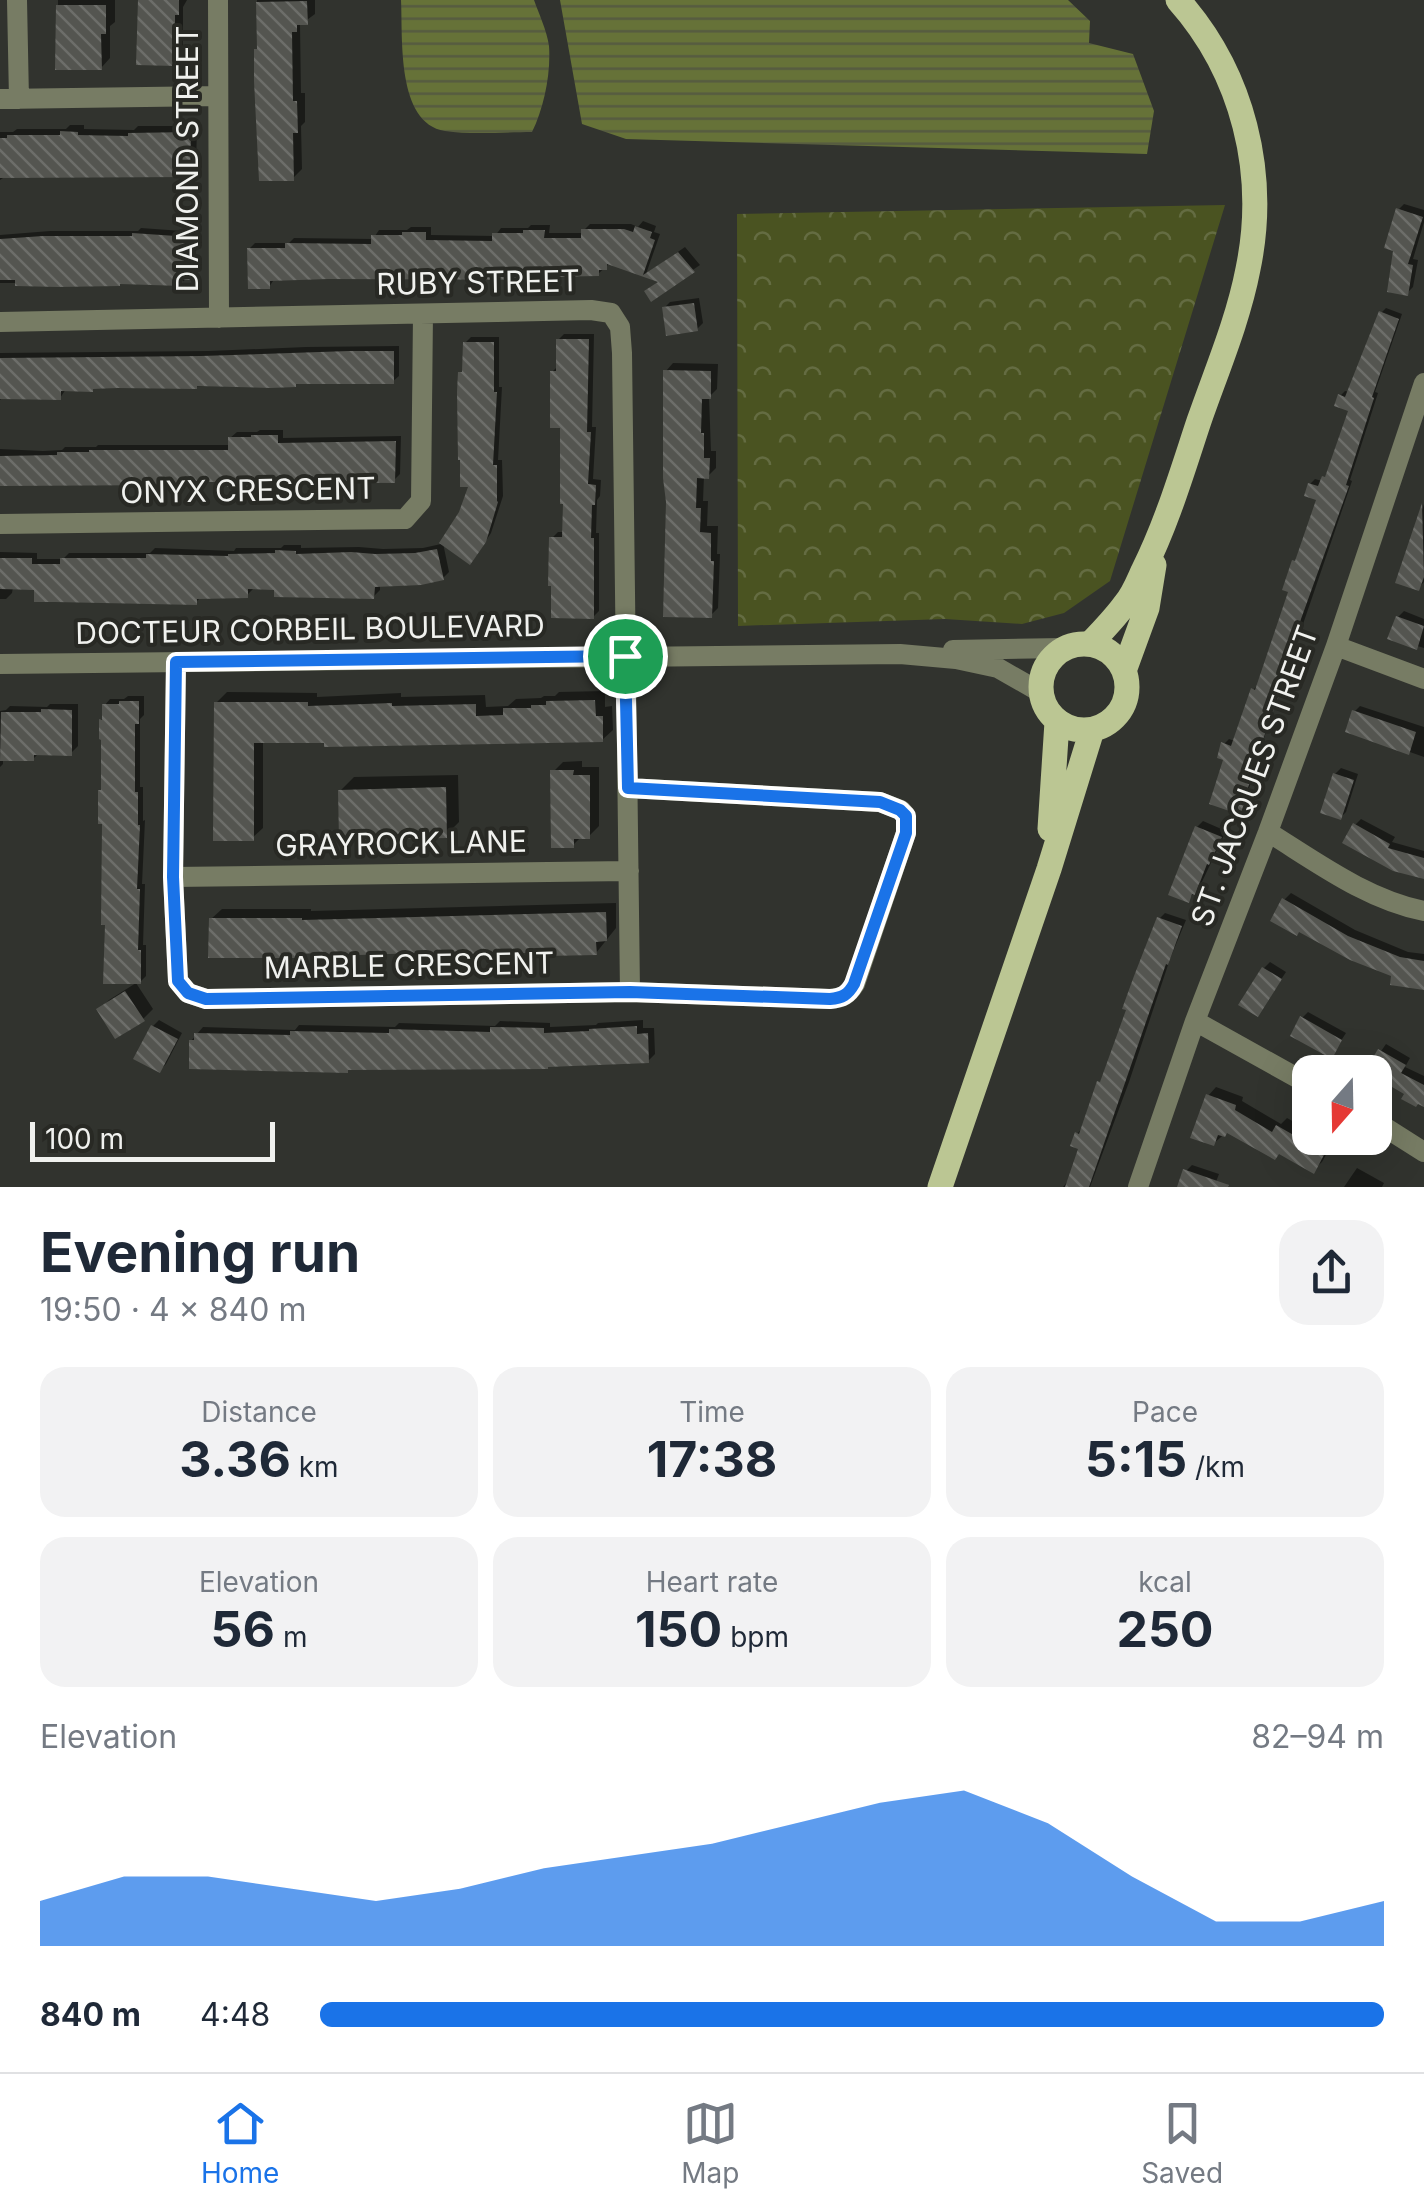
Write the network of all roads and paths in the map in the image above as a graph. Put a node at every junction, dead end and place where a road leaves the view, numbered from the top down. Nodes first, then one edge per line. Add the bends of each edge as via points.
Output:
1 (17, 0) edge
2 (218, 0) edge
3 (1178, 0) edge
4 (218, 96) junction
5 (10, 99) edge
6 (423, 314) junction
7 (219, 318) junction
8 (0, 322) edge
9 (1424, 383) edge
10 (0, 524) edge
11 (1158, 540) junction
12 (1090, 644) junction
13 (1336, 646) junction
14 (1064, 648) junction
15 (921, 655) junction
16 (625, 656) junction
17 (176, 662) junction
18 (0, 664) edge
19 (1124, 672) junction
20 (1424, 679) edge
21 (1040, 692) junction
22 (1058, 722) junction
23 (1092, 730) junction
24 (628, 788) junction
25 (1268, 832) junction
26 (1048, 869) junction
27 (629, 871) junction
28 (173, 877) junction
29 (1424, 911) edge
30 (630, 992) junction
31 (1195, 1022) junction
32 (1292, 1075) edge
33 (1392, 1132) edge
34 (1424, 1152) edge
35 (940, 1187) edge
36 (1138, 1187) edge

1 - 5 street
2 - 4 street, DIAMOND STREET
3 - 11 main road via 1215,50 1241,110 1255,212 1245,284
4 - 5 street
4 - 7 street, DIAMOND STREET
6 - 7 street, RUBY STREET
6 - 10 street, ONYX CRESCENT via 421,501 405,520
6 - 16 street, RUBY STREET via 591,310 611,313 620,327
7 - 8 street, RUBY STREET
9 - 13 street, ST. JACQUES STREET
11 - 12 main road via 1127,602
11 - 19 main road via 1147,608
12 - 14 main road
12 - 19 main road via 1116,658
13 - 20 street
13 - 25 street, ST. JACQUES STREET
14 - 15 street, DOCTEUR CORBEIL BOULEVARD
14 - 21 main road via 1045,666
15 - 16 street, DOCTEUR CORBEIL BOULEVARD
15 - 21 street, DOCTEUR CORBEIL BOULEVARD via 998,668
16 - 17 street, DOCTEUR CORBEIL BOULEVARD
16 - 24 street
17 - 18 street, DOCTEUR CORBEIL BOULEVARD
17 - 28 street, MARBLE CRESCENT
19 - 23 main road via 1128,686 1118,715
21 - 22 main road
22 - 23 main road
22 - 26 main road
23 - 26 main road
24 - 27 street
24 - 30 street via 880,802 900,810 908,824 854,984 842,998
25 - 29 street via 1360,889
25 - 31 street, ST. JACQUES STREET
26 - 35 main road
27 - 28 street, GRAYROCK LANE
27 - 30 street
28 - 30 street, MARBLE CRESCENT via 178,981 206,999
31 - 32 street
31 - 36 street, ST. JACQUES STREET
33 - 34 street

